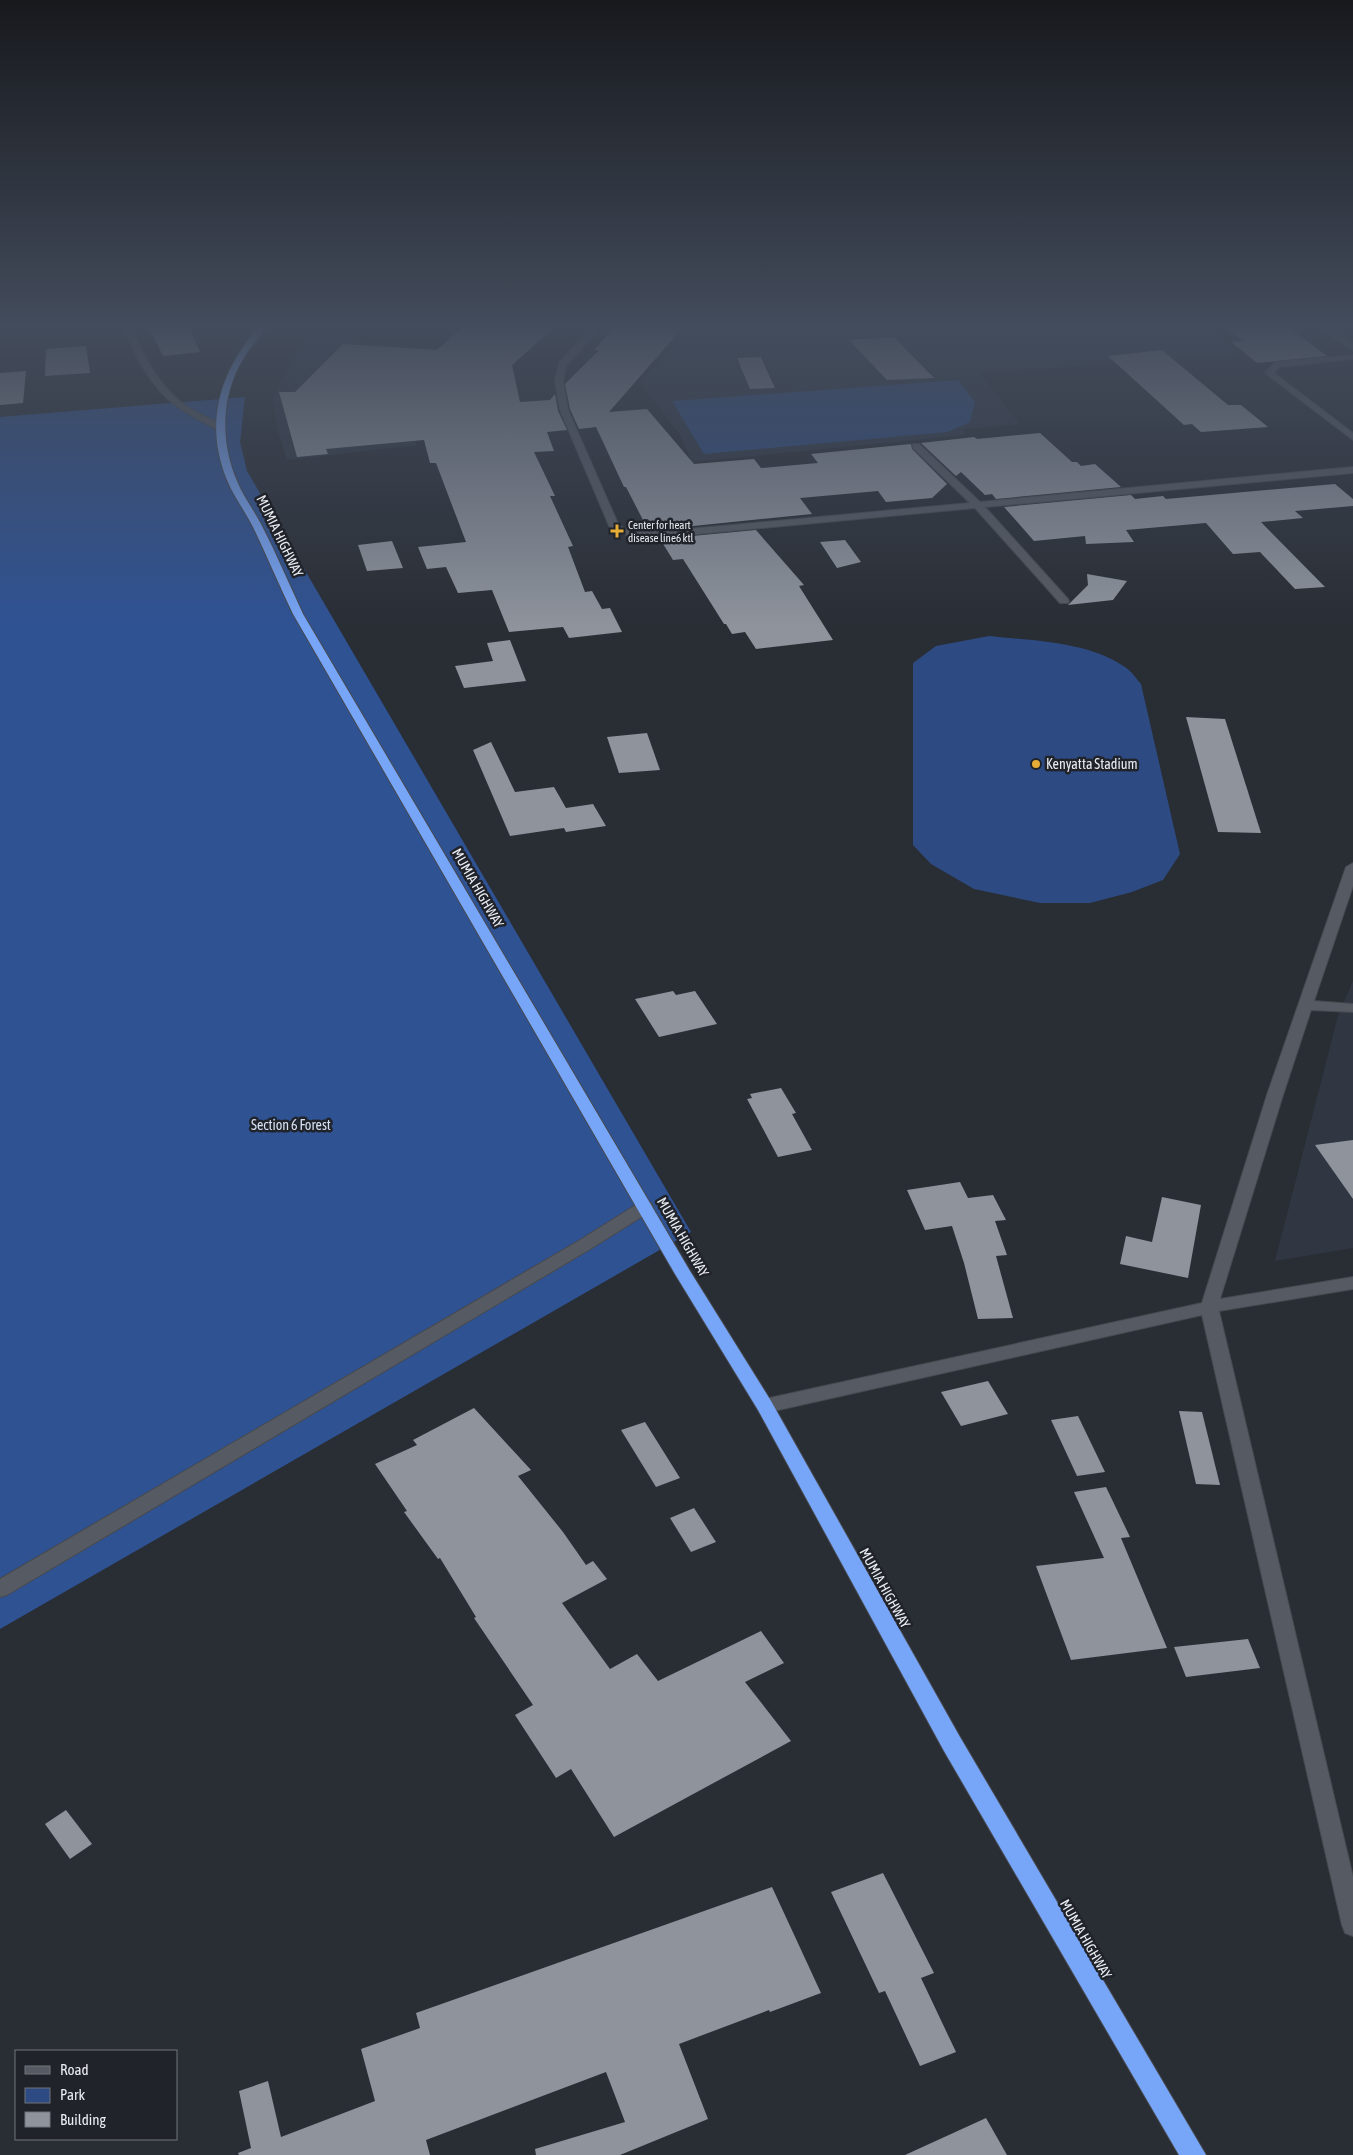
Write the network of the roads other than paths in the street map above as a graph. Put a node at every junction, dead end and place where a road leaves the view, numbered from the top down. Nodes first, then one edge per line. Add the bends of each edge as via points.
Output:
1 (571, 426) edge
2 (1338, 426) edge
3 (220, 427) edge
4 (1353, 437) edge
5 (916, 446) dead end
6 (1353, 470) edge
7 (978, 505) junction
8 (1064, 601) dead end
9 (1353, 867) edge
10 (1305, 1004) junction
11 (1353, 1008) edge
12 (645, 1207) junction
13 (1353, 1283) edge
14 (1210, 1307) junction
15 (765, 1406) junction
16 (0, 1589) edge
17 (1353, 1925) edge
18 (1193, 2155) edge

1 - 7 street via 615,528 624,533 649,536
2 - 4 street
3 - 12 highway, MUMIA HIGHWAY via 231,477 298,614
5 - 7 street
6 - 7 street
7 - 8 street
9 - 10 street
10 - 11 street
10 - 14 street
12 - 15 highway, MUMIA HIGHWAY
12 - 16 street
13 - 14 street
14 - 15 street
14 - 17 street
15 - 18 highway, MUMIA HIGHWAY via 952,1744

